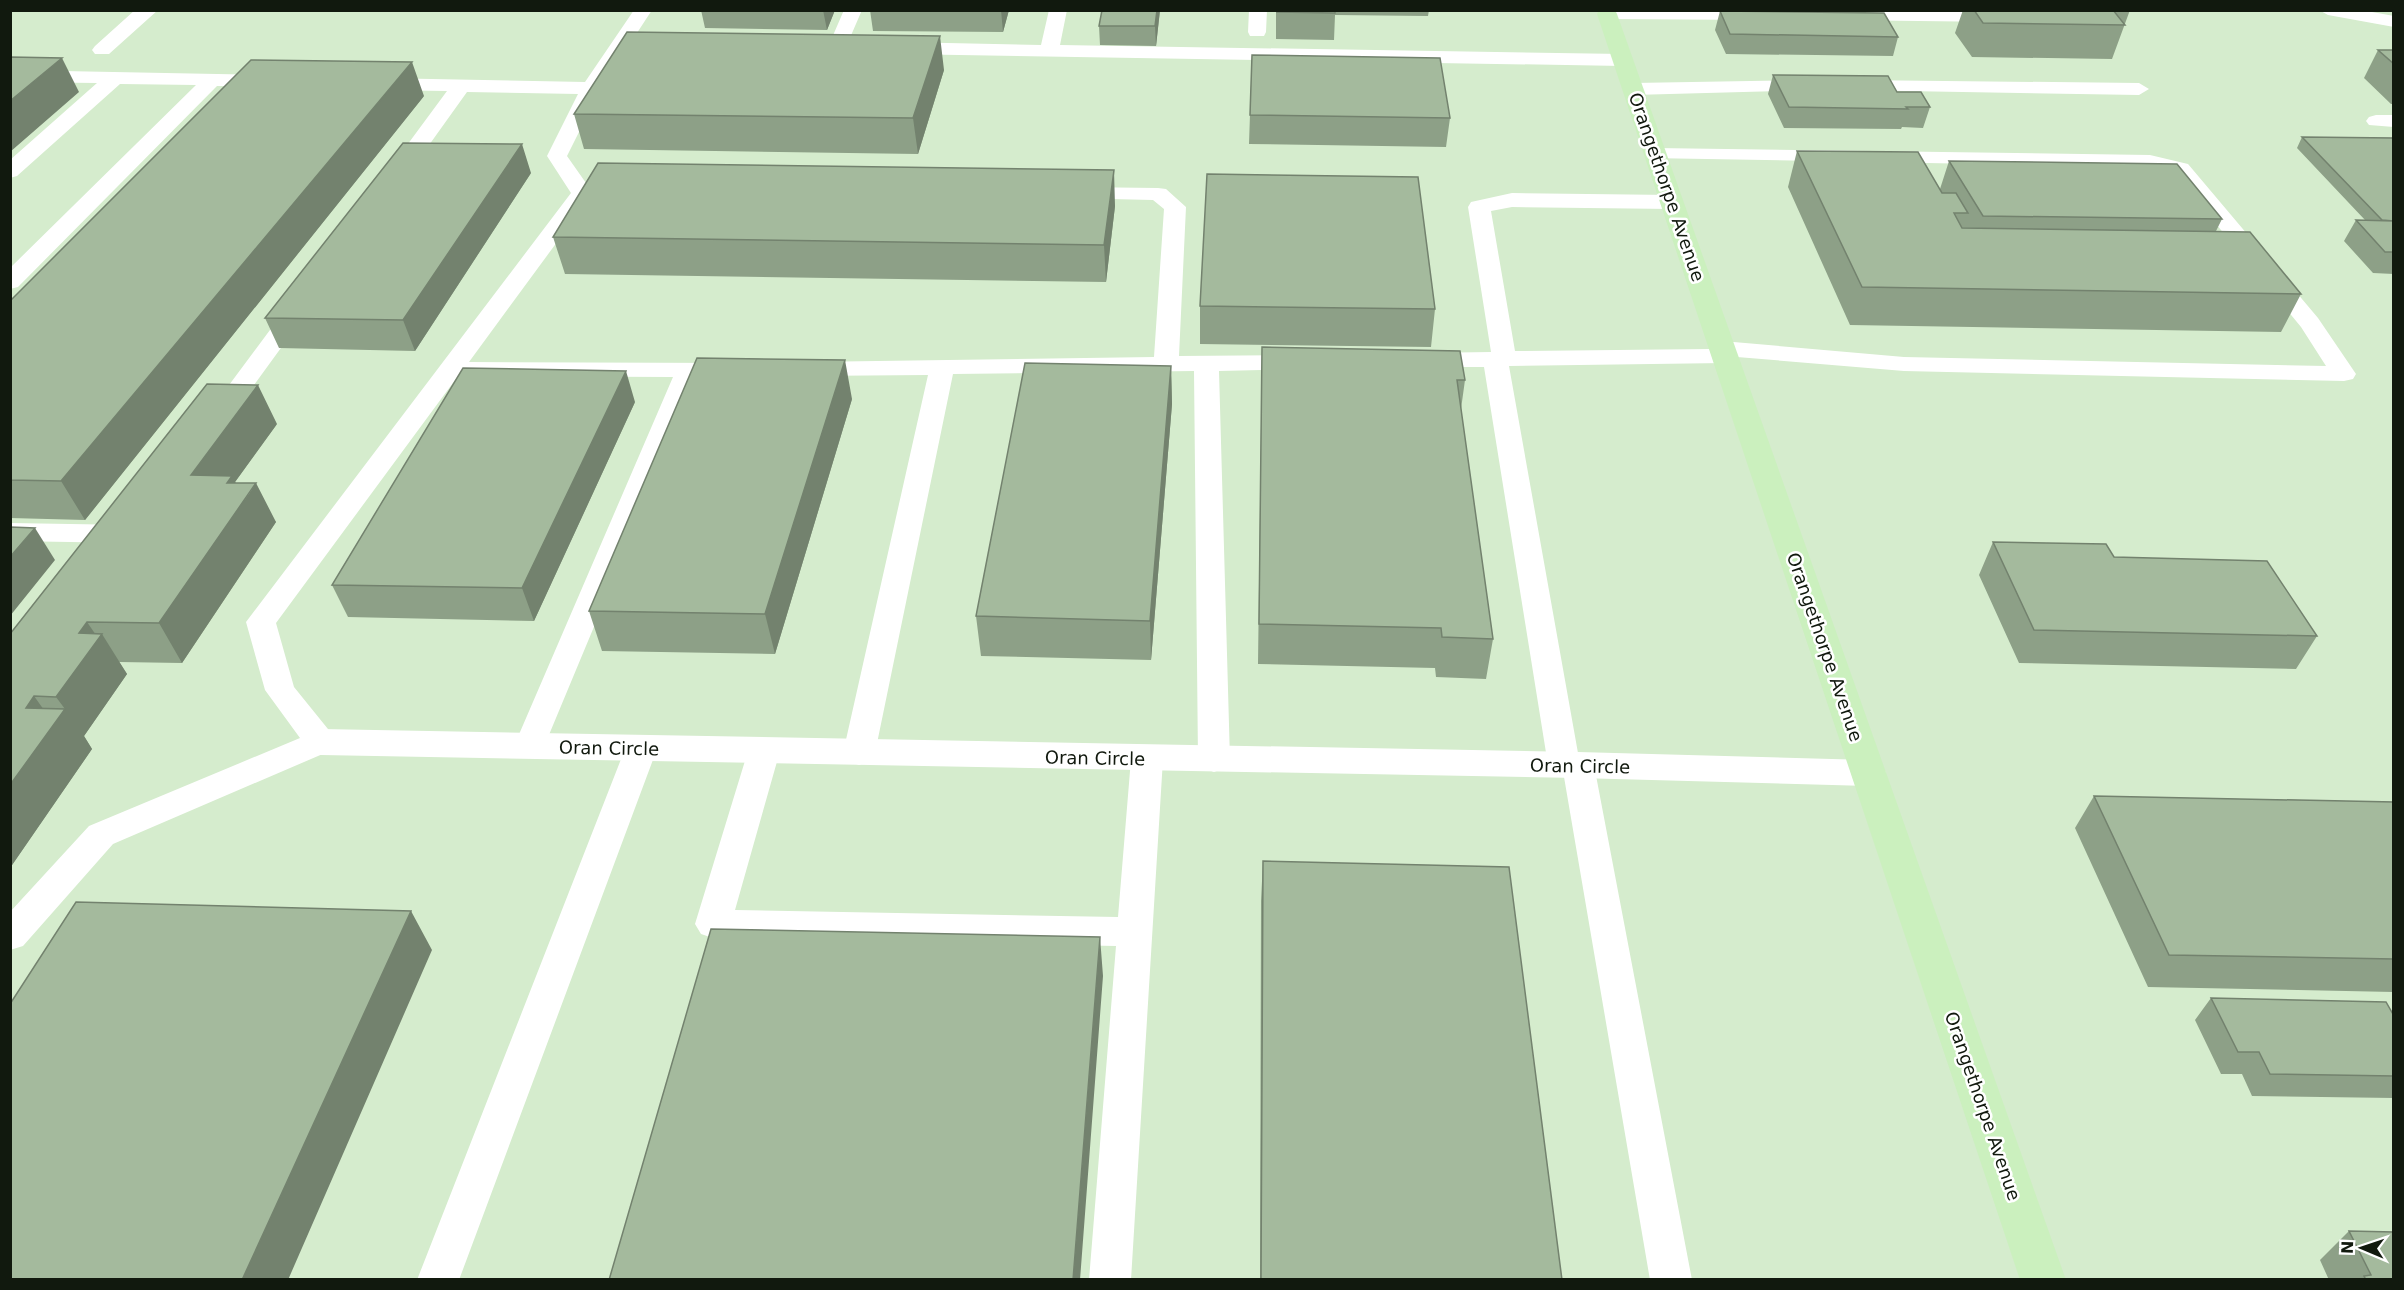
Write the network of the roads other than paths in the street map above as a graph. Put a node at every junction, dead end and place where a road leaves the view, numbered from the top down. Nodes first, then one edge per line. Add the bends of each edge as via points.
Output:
1 (148, 10) edge
2 (643, 10) edge
3 (853, 10) edge
4 (1058, 10) edge
5 (1258, 10) edge
6 (2328, 10) edge
7 (1606, 12) edge
8 (1773, 15) edge
9 (1821, 16) edge
10 (2022, 17) edge
11 (2394, 22) edge
12 (1257, 32) dead end
13 (813, 46) edge
14 (837, 47) junction
15 (861, 47) edge
16 (884, 48) edge
17 (102, 50) dead end
18 (1049, 50) junction
19 (10, 75) edge
20 (1628, 75) junction
21 (115, 78) junction
22 (212, 80) junction
23 (295, 82) edge
24 (355, 83) edge
25 (462, 86) junction
26 (591, 88) junction
27 (2139, 89) dead end
28 (1655, 154) junction
29 (10, 172) edge
30 (385, 190) edge
31 (1051, 192) edge
32 (1672, 202) junction
33 (10, 282) edge
34 (314, 286) edge
35 (1724, 352) junction
36 (1500, 359) junction
37 (1403, 361) edge
38 (1322, 362) edge
39 (1206, 363) junction
40 (1166, 364) junction
41 (942, 367) junction
42 (451, 369) junction
43 (688, 371) junction
44 (202, 439) edge
45 (145, 515) edge
46 (10, 532) edge
47 (111, 534) junction
48 (90, 562) edge
49 (321, 742) junction
50 (530, 746) junction
51 (641, 748) junction
52 (764, 751) junction
53 (859, 753) junction
54 (1147, 759) junction
55 (1214, 760) junction
56 (1571, 765) junction
57 (1868, 773) junction
58 (1135, 932) junction
59 (10, 936) edge
60 (438, 1280) edge
61 (1110, 1280) edge
62 (1671, 1280) edge
63 (2043, 1280) edge

1 - 17 street
2 - 26 lane via 633,44
3 - 14 lane
4 - 18 lane
5 - 12 lane
6 - 11 lane
7 - 8 lane
7 - 20 main road, Orangethorpe Avenue
9 - 10 lane
13 - 14 lane
14 - 15 lane
16 - 18 lane
18 - 20 lane
19 - 21 lane
20 - 27 lane via 1834,86
20 - 28 main road, Orangethorpe Avenue
21 - 22 lane
21 - 29 lane
22 - 23 lane
22 - 33 lane
24 - 25 lane
25 - 26 lane
25 - 30 lane
26 - 42 lane via 557,156 587,183 582,194
28 - 32 main road, Orangethorpe Avenue
28 - 35 lane via 2150,161 2181,168 2310,323 2344,374 1904,364
31 - 40 lane via 1158,194 1175,207
32 - 35 main road, Orangethorpe Avenue
32 - 36 lane via 1512,200 1479,207
34 - 44 lane
35 - 36 lane
35 - 57 main road, Orangethorpe Avenue
36 - 37 lane
36 - 56 lane
38 - 39 lane
39 - 40 lane
39 - 55 lane
40 - 41 lane
41 - 43 lane
41 - 53 lane
42 - 43 lane
42 - 49 lane via 261,622 280,690
43 - 50 lane
45 - 47 lane via 131,534
46 - 47 lane
47 - 48 lane
49 - 50 street, Oran Circle
49 - 59 lane via 101,835
50 - 51 street, Oran Circle
51 - 52 street, Oran Circle
51 - 60 lane
52 - 53 street, Oran Circle
52 - 58 lane via 708,941
53 - 54 street, Oran Circle
54 - 55 street, Oran Circle
54 - 58 lane
55 - 56 street, Oran Circle
56 - 57 street, Oran Circle
56 - 62 lane
57 - 63 main road, Orangethorpe Avenue
58 - 61 lane

